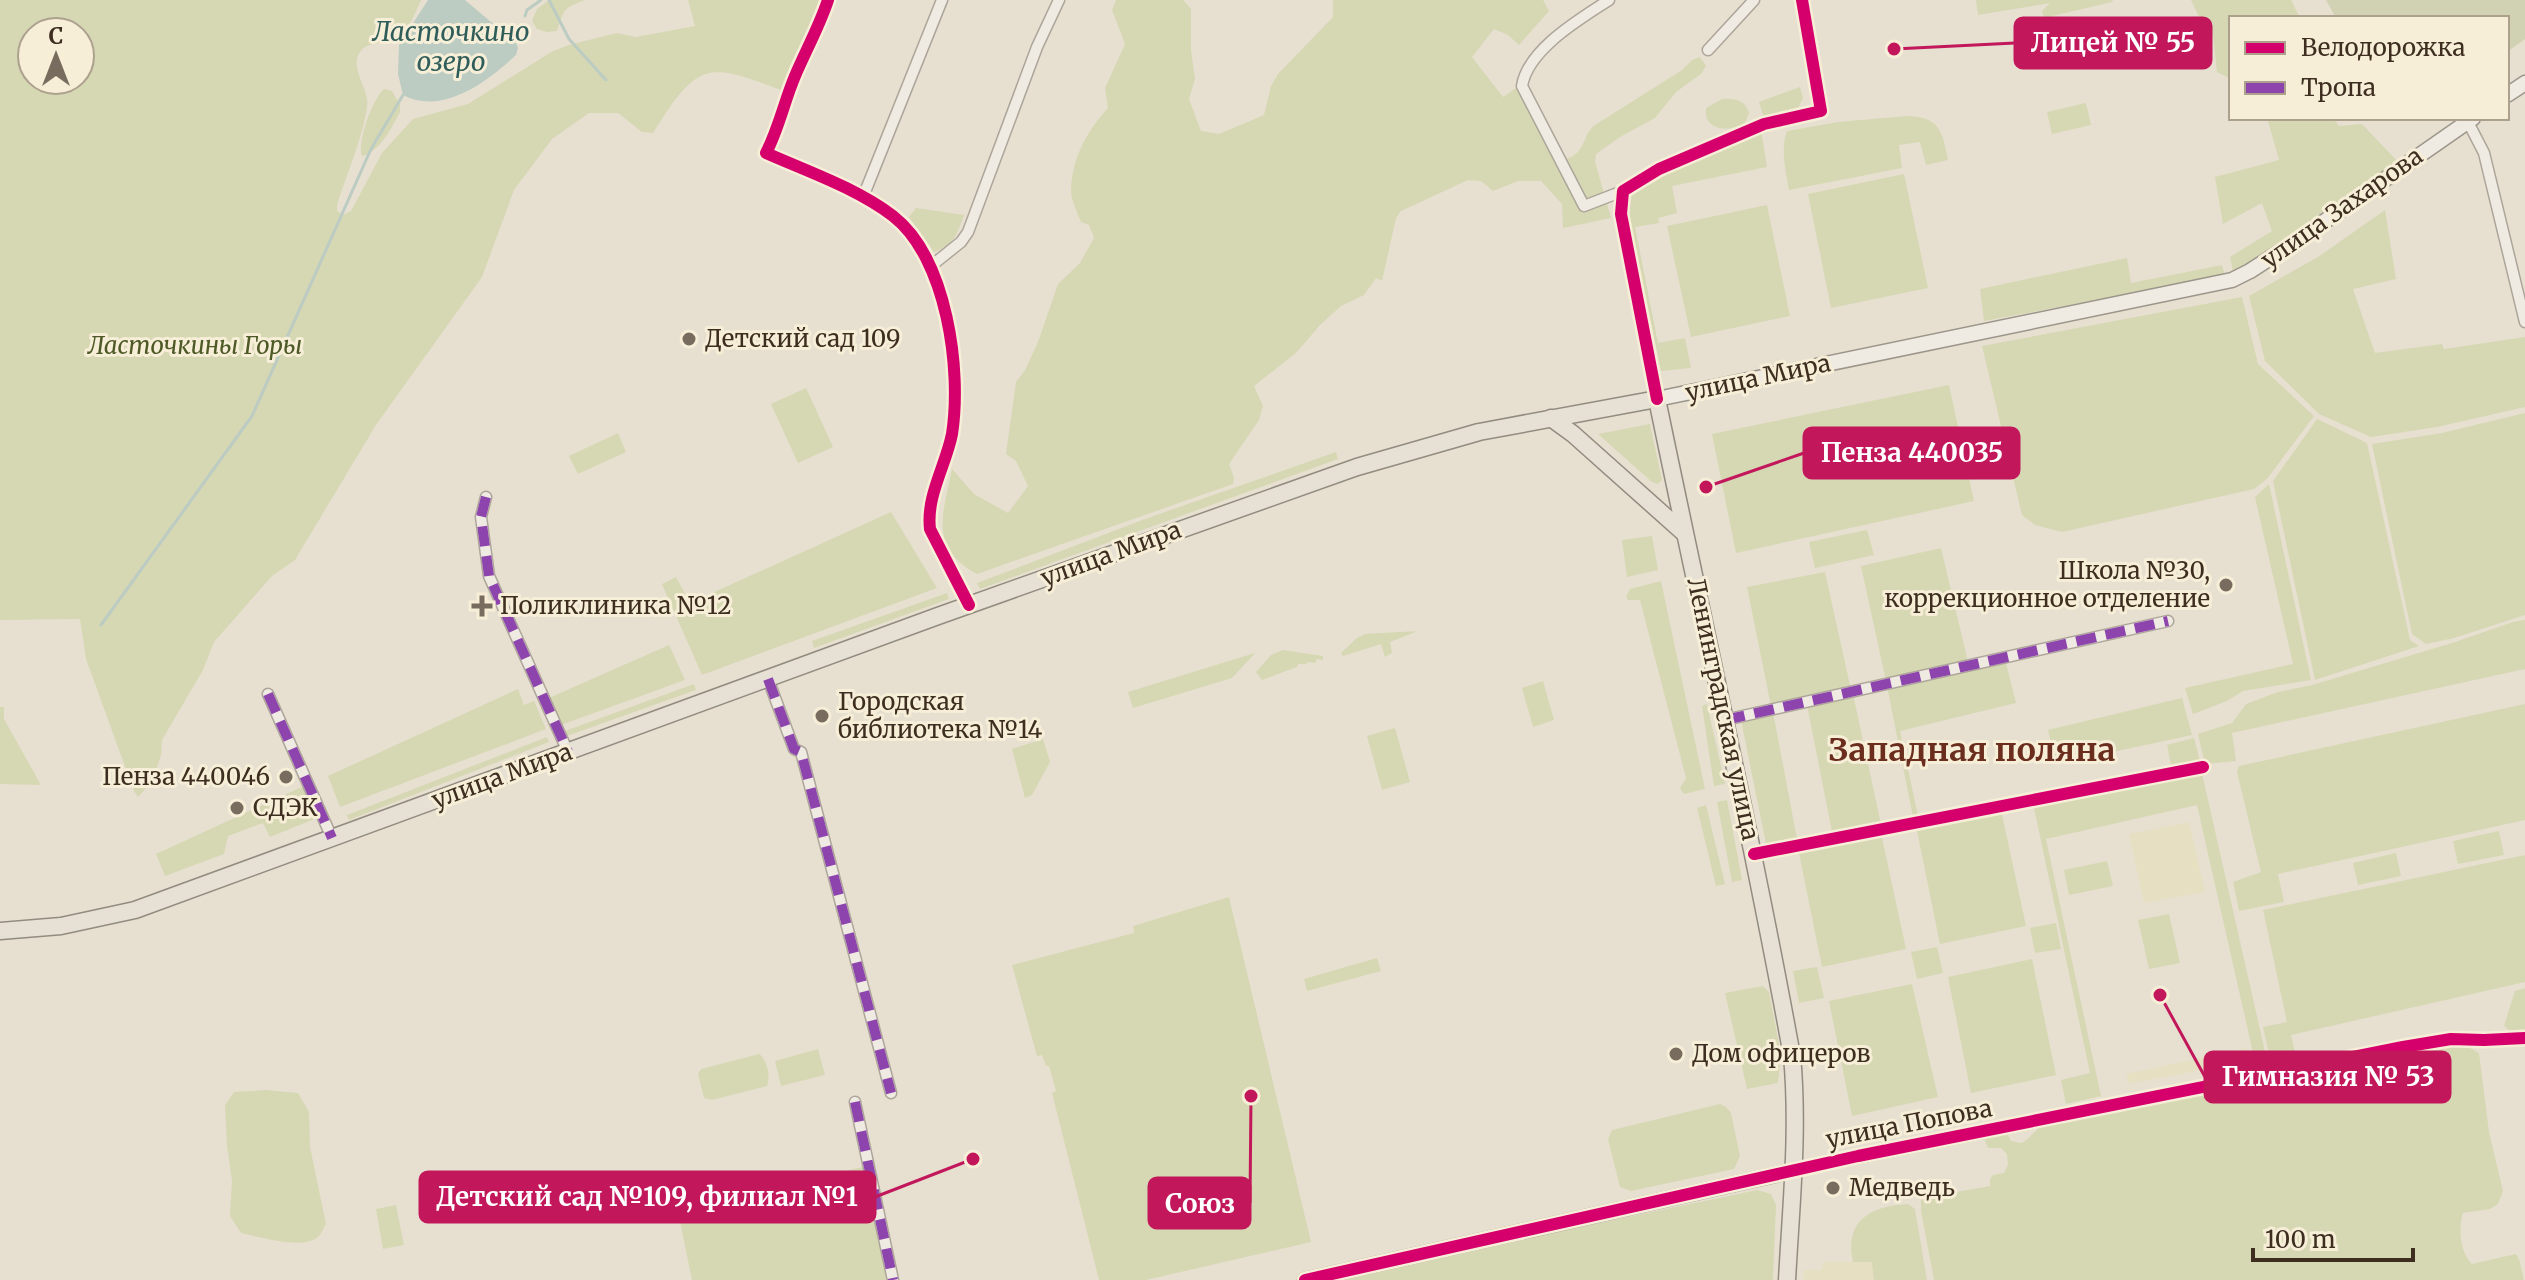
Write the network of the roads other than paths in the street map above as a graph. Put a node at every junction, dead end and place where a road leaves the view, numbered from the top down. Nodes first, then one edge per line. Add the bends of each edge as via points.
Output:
1 (828, 0) edge
2 (942, 0) edge
3 (1059, 0) edge
4 (1609, 0) edge
5 (1754, 0) edge
6 (1802, 0) edge
7 (1708, 50) dead end
8 (2471, 120) edge
9 (1623, 191) junction
10 (863, 197) junction
11 (931, 266) junction
12 (2250, 271) joint
13 (2525, 322) edge
14 (1657, 399) junction
15 (1551, 418) junction
16 (1676, 489) junction
17 (486, 497) dead end
18 (1643, 497) junction
19 (1684, 533) junction
20 (969, 605) junction
21 (2168, 621) dead end
22 (768, 679) junction
23 (268, 694) dead end
24 (1725, 720) junction
25 (568, 752) junction
26 (2203, 767) dead end
27 (332, 838) junction
28 (1754, 854) junction
29 (0, 931) edge
30 (2525, 1038) edge
31 (891, 1093) dead end
32 (855, 1102) dead end
33 (1792, 1171) junction
34 (893, 1280) edge
35 (1305, 1280) edge
36 (1787, 1280) edge

1 - 10 street via 766,153
2 - 10 street
3 - 11 street via 968,232
4 - 9 street via 1554,39 1533,62 1522,86 1584,206
5 - 7 street
6 - 9 street via 1821,111 1764,124 1659,169
8 - 12 main road, улица Захарова
8 - 13 street via 2484,153
9 - 14 street via 1621,214
10 - 11 street via 894,217
11 - 20 street via 956,383 951,435 928,515
12 - 14 main road, улица Мира via 2180,293
14 - 15 main road, улица Мира
14 - 16 main road, Ленинградская улица
15 - 18 main road
15 - 20 main road, улица Мира via 1475,433 1357,467
16 - 18 main road via 1665,505
16 - 19 main road, Ленинградская улица
17 - 25 street via 481,517 489,576
18 - 19 main road
19 - 24 main road, Ленинградская улица
20 - 22 main road, улица Мира
21 - 24 street
22 - 25 main road, улица Мира
22 - 31 street via 794,749 801,752
23 - 27 street
24 - 28 main road, Ленинградская улица
25 - 27 main road, улица Мира
26 - 28 street
27 - 29 main road, улица Мира via 135,910 61,926
28 - 33 main road, Ленинградская улица via 1792,1056
30 - 33 street, улица Попова via 2451,1039
32 - 34 street
33 - 35 main road, улица Попова
33 - 36 main road, Ленинградская улица

